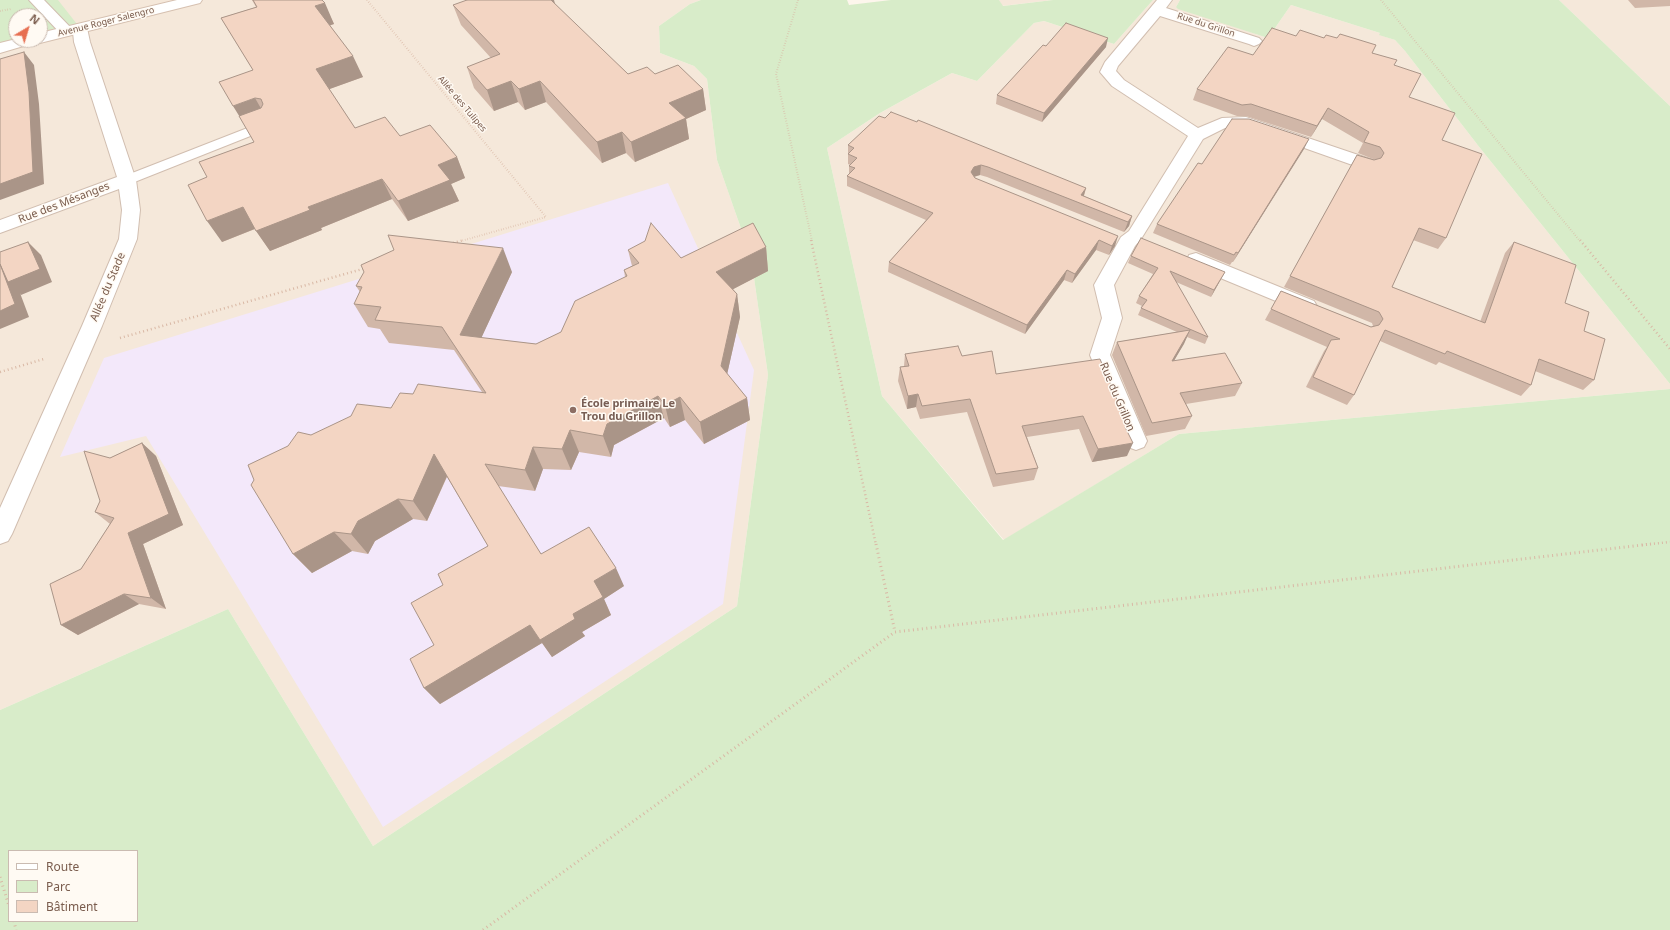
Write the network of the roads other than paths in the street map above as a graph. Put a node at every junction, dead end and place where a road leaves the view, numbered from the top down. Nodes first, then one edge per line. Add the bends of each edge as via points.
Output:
1 (36, 0) edge
2 (195, 0) edge
3 (1161, 5) edge
4 (73, 30) junction
5 (48, 36) edge
6 (1254, 41) dead end
7 (268, 124) edge
8 (1197, 135) junction
9 (1367, 164) edge
10 (127, 180) junction
11 (0, 227) edge
12 (1179, 253) edge
13 (1327, 314) edge
14 (1136, 441) dead end
15 (0, 534) edge

1 - 4 street
2 - 4 street, Avenue Roger Salengro
3 - 6 street, Rue du Grillon
3 - 8 street, Rue du Grillon via 1108,72 1118,82
4 - 5 street, Avenue Roger Salengro
4 - 10 street, Allée du Stade via 82,42
7 - 10 lane
8 - 9 street via 1222,123 1246,122
8 - 14 street, Rue du Grillon via 1104,285 1112,318 1100,355
10 - 11 street, Rue des Mésanges
10 - 15 street, Allée du Stade via 131,210 128,239
12 - 13 street

